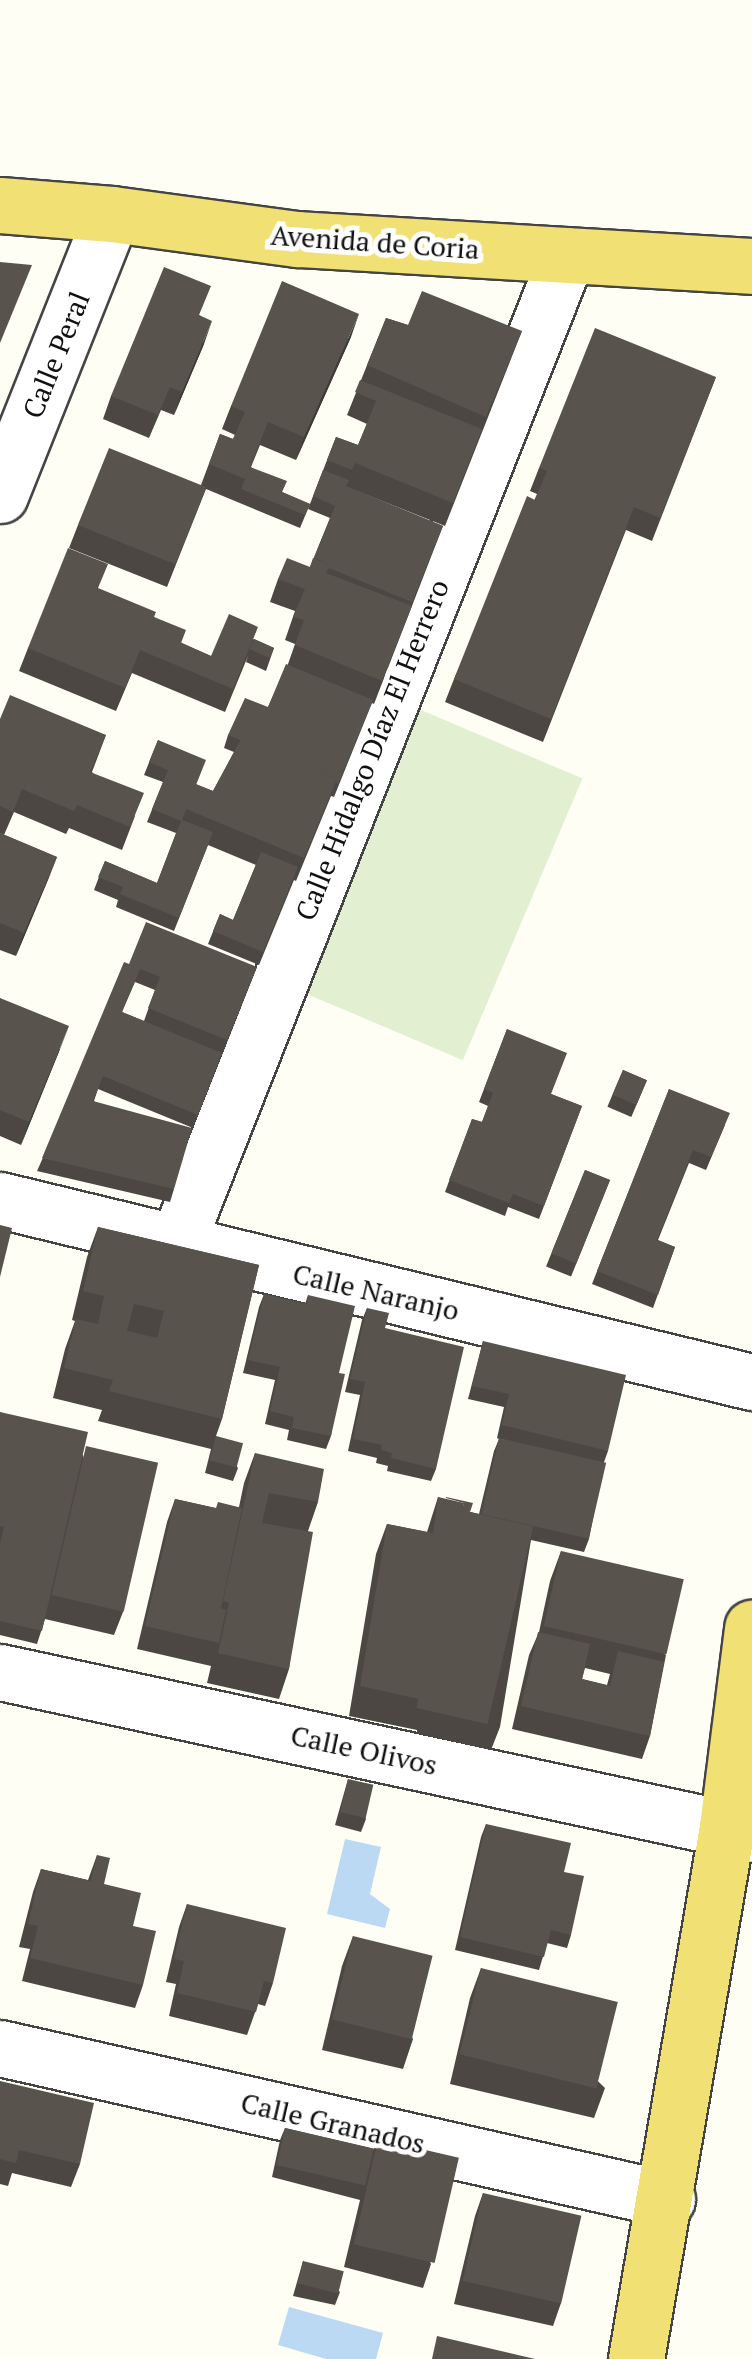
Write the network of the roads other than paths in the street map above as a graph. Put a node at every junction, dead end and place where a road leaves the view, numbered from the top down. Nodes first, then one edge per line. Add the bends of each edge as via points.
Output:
1 (0, 205) edge
2 (112, 214) junction
3 (567, 255) junction
4 (752, 266) edge
5 (0, 496) edge
6 (0, 1200) edge
7 (176, 1244) junction
8 (752, 1382) edge
9 (752, 1628) edge
10 (0, 1672) edge
11 (740, 1830) edge
12 (0, 2048) edge
13 (667, 2199) junction
14 (636, 2359) edge

1 - 2 main road, Avenida de Coria
2 - 3 main road, Avenida de Coria via 298,239
2 - 5 street, Calle Peral
3 - 4 main road, Avenida de Coria
3 - 7 street, Calle Hidalgo Díaz El Herrero
6 - 7 street, Calle Naranjo
7 - 8 street, Calle Naranjo
9 - 11 main road
10 - 11 street, Calle Olivos
11 - 13 main road
12 - 13 street, Calle Granados
13 - 14 main road

